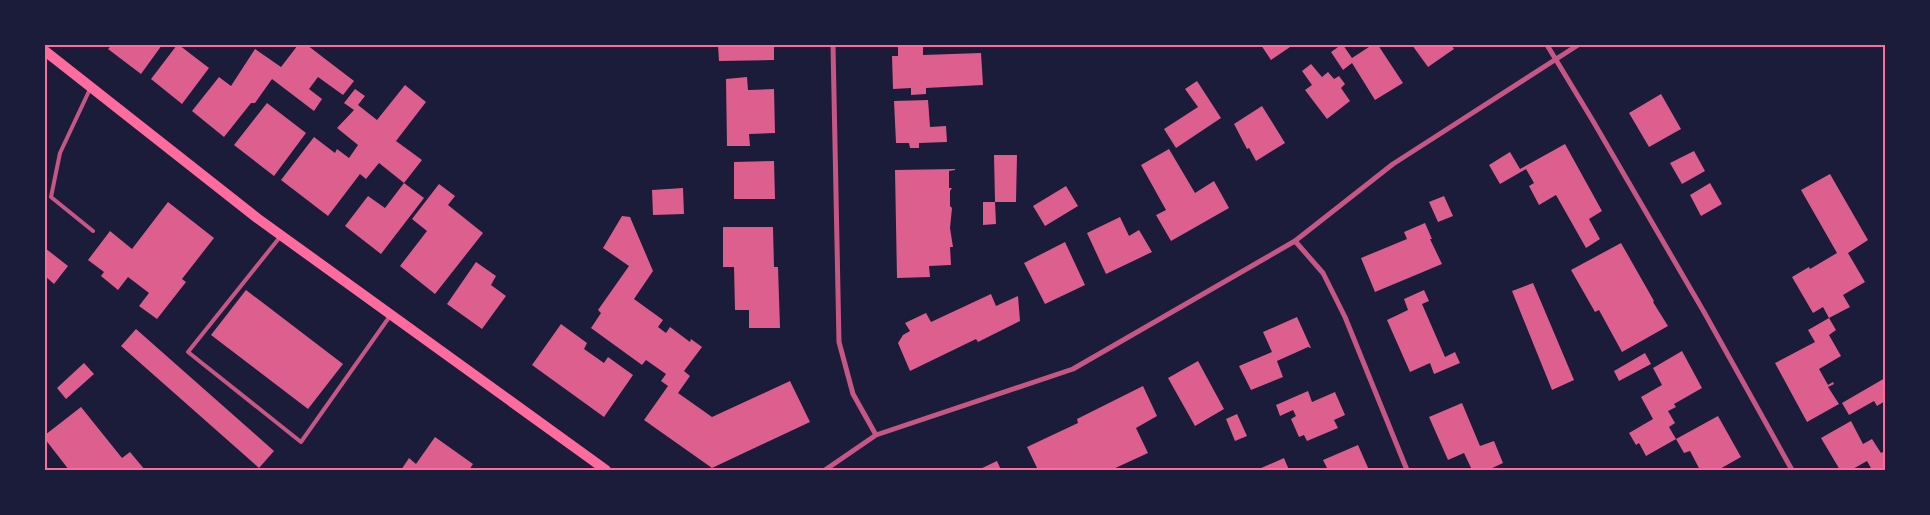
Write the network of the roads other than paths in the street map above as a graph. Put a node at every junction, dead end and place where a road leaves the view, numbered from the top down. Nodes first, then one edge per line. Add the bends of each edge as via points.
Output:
1 (833, 45) edge
2 (1547, 45) edge
3 (1578, 45) edge
4 (45, 51) edge
5 (1554, 58) junction
6 (91, 87) junction
7 (93, 231) dead end
8 (282, 235) junction
9 (1294, 241) junction
10 (391, 315) junction
11 (876, 435) junction
12 (606, 470) edge
13 (825, 470) edge
14 (1407, 470) edge
15 (1792, 470) edge

1 - 11 street via 839,342 853,394
2 - 5 street
3 - 5 street
4 - 6 main road
5 - 9 street via 1393,164
5 - 15 street via 1594,121
6 - 7 lane via 60,153 51,197
6 - 8 main road
8 - 10 main road
8 - 10 lane via 188,352 300,442
9 - 11 street via 1073,369
9 - 14 street via 1324,273 1346,317
10 - 12 main road
11 - 13 street

